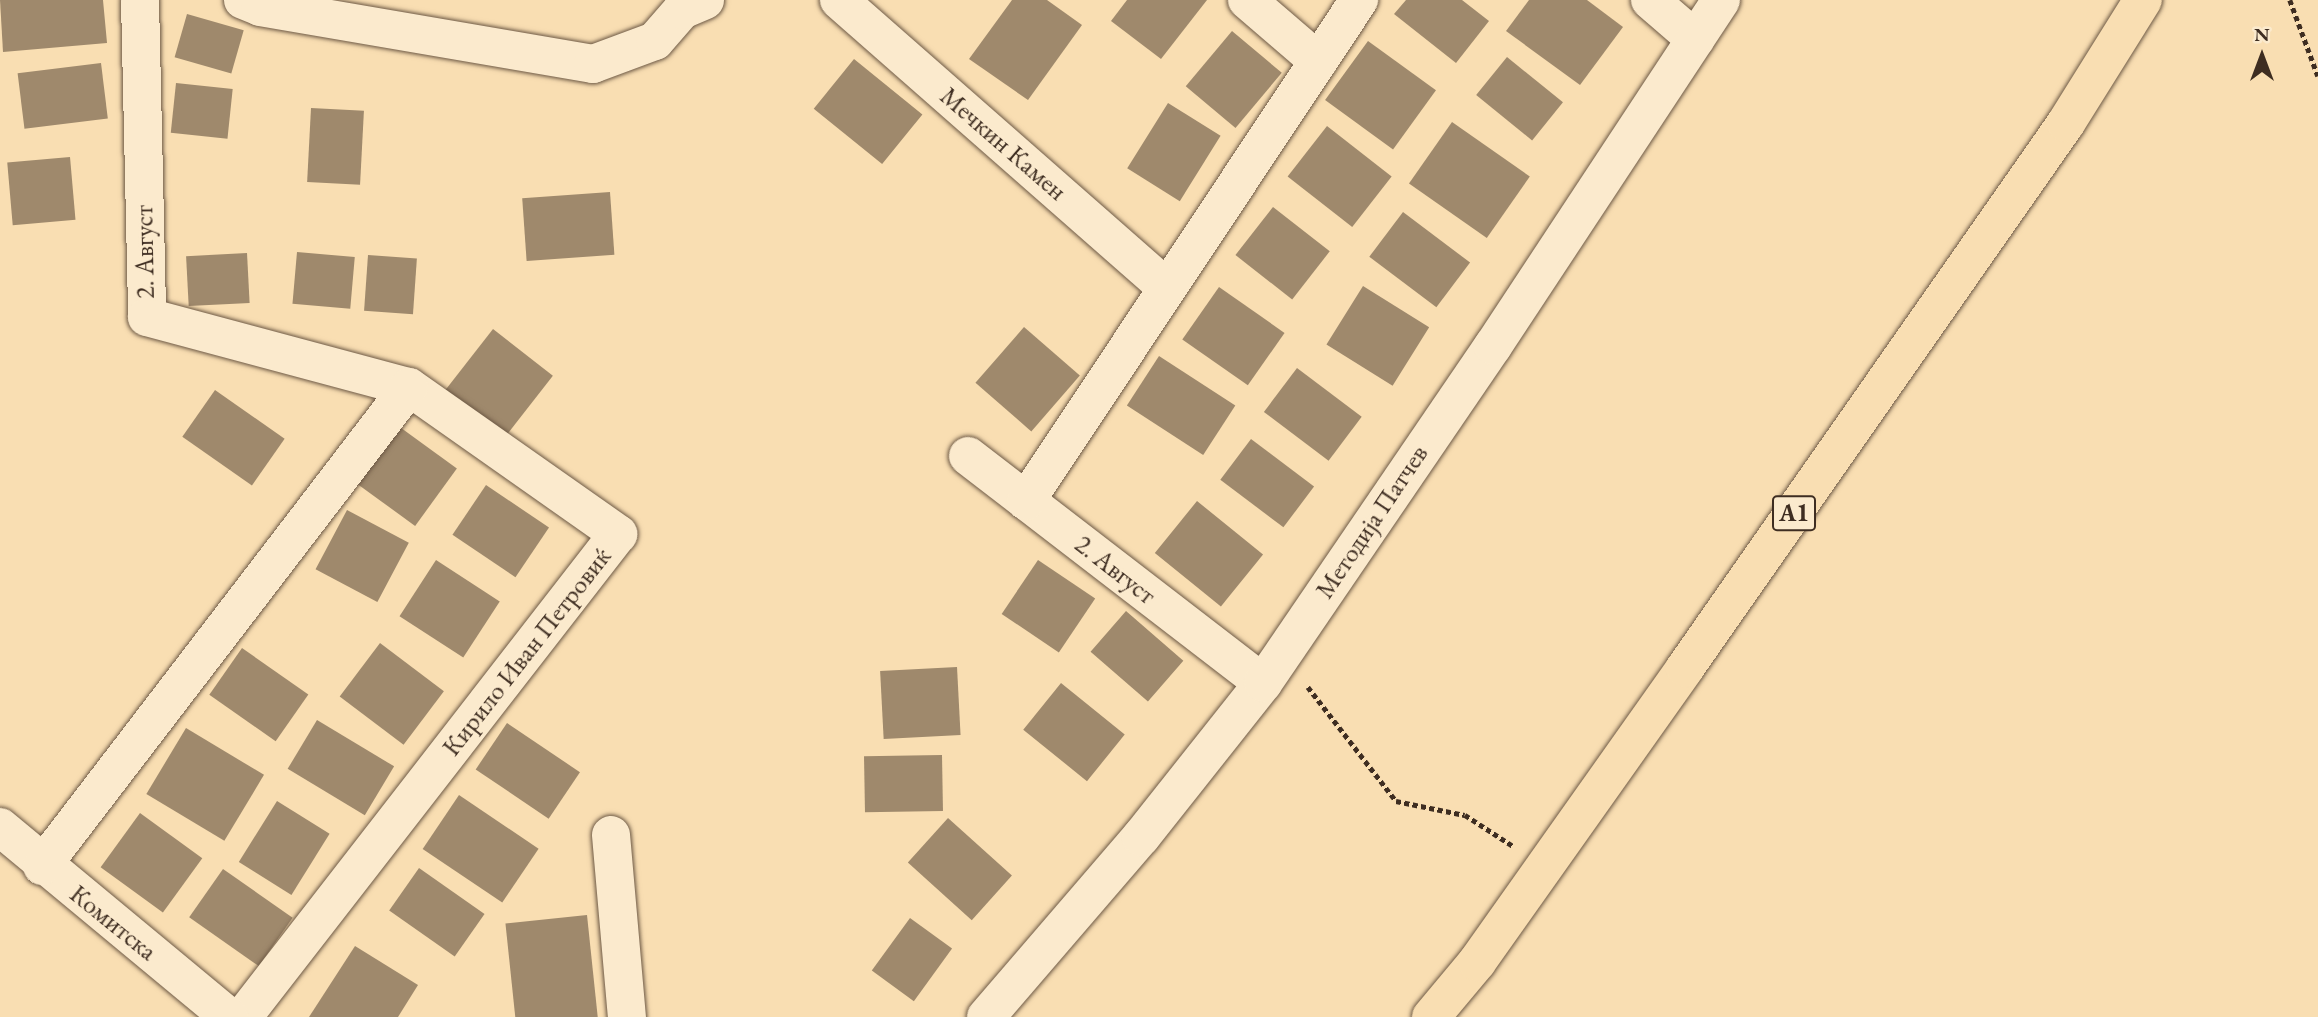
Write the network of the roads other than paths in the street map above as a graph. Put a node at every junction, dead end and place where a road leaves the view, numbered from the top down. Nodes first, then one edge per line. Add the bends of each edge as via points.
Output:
1 (139, 0) edge
2 (243, 0) edge
3 (705, 0) edge
4 (839, 0) edge
5 (1247, 0) edge
6 (1359, 0) edge
7 (1650, 0) edge
8 (1721, 0) edge
9 (2143, 0) edge
10 (352, 11) edge
11 (1695, 39) junction
12 (1318, 61) junction
13 (1167, 288) junction
14 (410, 387) junction
15 (968, 456) dead end
16 (1026, 501) junction
17 (1273, 668) junction
18 (0, 827) edge
19 (611, 835) dead end
20 (42, 866) junction
21 (229, 1017) edge
22 (243, 1017) edge
23 (626, 1017) edge
24 (986, 1017) edge
25 (1431, 1017) edge

1 - 14 street, 2. Август via 147,317
2 - 10 street
3 - 10 street via 682,10 655,41 593,64
4 - 13 street, Мечкин Камен
5 - 12 street
6 - 12 street
7 - 11 street
8 - 11 street, Методиjа Патчев
9 - 25 main road, A1 via 2066,123 1545,867
11 - 17 street, Методиjа Патчев
12 - 13 street
13 - 16 street
14 - 20 street
14 - 22 street, Кирило Иван Петровиќ via 618,534
15 - 16 street, 2. Август
16 - 17 street, 2. Август
17 - 24 street, Методиjа Патчев via 1141,836
18 - 20 street, Комитска
19 - 23 street
20 - 21 street, Комитска

